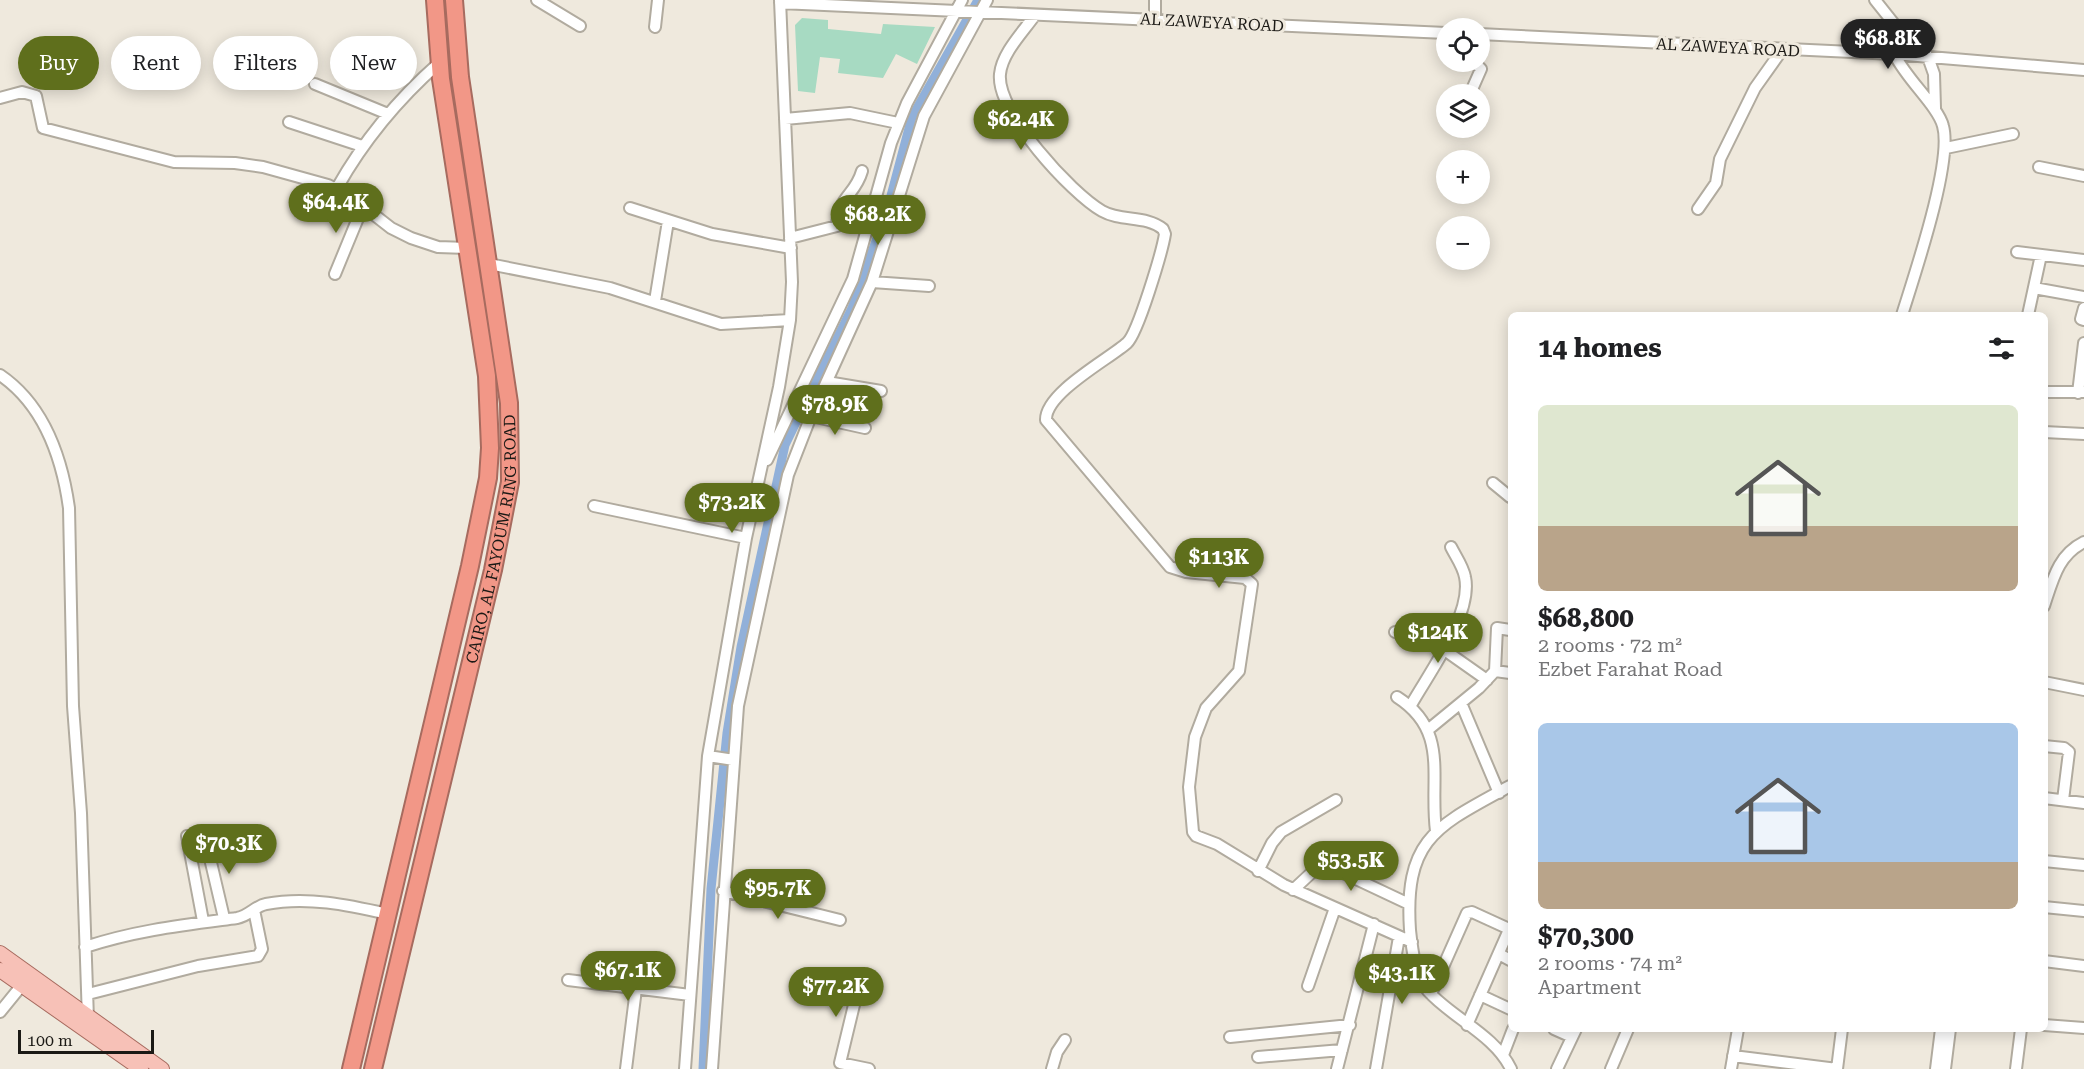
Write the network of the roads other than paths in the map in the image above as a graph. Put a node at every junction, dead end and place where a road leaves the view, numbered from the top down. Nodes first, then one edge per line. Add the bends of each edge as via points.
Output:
1 (435, 0) edge
2 (454, 0) edge
3 (537, 0) edge
4 (658, 0) edge
5 (962, 0) edge
6 (987, 0) edge
7 (1155, 0) edge
8 (1875, 0) edge
9 (780, 2) edge
10 (958, 12) junction
11 (978, 13) junction
12 (1035, 15) junction
13 (1155, 19) junction
14 (1895, 25) junction
15 (580, 26) dead end
16 (655, 27) dead end
17 (1436, 32) edge
18 (1490, 35) edge
19 (1782, 50) junction
20 (1894, 54) junction
21 (1928, 57) junction
22 (439, 63) junction
23 (2084, 70) edge
24 (318, 85) edge
25 (0, 98) edge
26 (1935, 108) junction
27 (388, 114) junction
28 (786, 119) junction
29 (289, 122) dead end
30 (898, 123) junction
31 (2013, 134) dead end
32 (362, 146) junction
33 (1946, 148) junction
34 (2039, 167) dead end
35 (862, 171) dead end
36 (474, 172) junction
37 (456, 174) junction
38 (2084, 176) edge
39 (337, 188) junction
40 (363, 206) junction
41 (630, 208) dead end
42 (1698, 209) dead end
43 (669, 221) junction
44 (483, 234) junction
45 (466, 242) junction
46 (790, 243) junction
47 (2017, 252) dead end
48 (2041, 255) junction
49 (2084, 260) edge
50 (489, 264) junction
51 (335, 274) dead end
52 (872, 282) junction
53 (929, 286) dead end
54 (2034, 288) junction
55 (2084, 297) edge
56 (655, 301) junction
57 (2084, 308) edge
58 (1903, 312) edge
59 (2029, 312) edge
60 (790, 320) junction
61 (2084, 320) edge
62 (2084, 343) edge
63 (0, 375) edge
64 (827, 382) junction
65 (881, 391) dead end
66 (2048, 392) edge
67 (2081, 392) edge
68 (811, 416) junction
69 (865, 428) dead end
70 (2048, 432) edge
71 (2084, 434) edge
72 (759, 477) junction
73 (1493, 483) dead end
74 (1508, 495) edge
75 (594, 506) dead end
76 (746, 538) junction
77 (2084, 542) edge
78 (1451, 547) dead end
79 (2048, 596) edge
80 (1508, 630) edge
81 (1395, 632) dead end
82 (1443, 649) junction
83 (1495, 671) junction
84 (1508, 673) edge
85 (1488, 680) junction
86 (2048, 683) edge
87 (2084, 690) edge
88 (1397, 697) dead end
89 (1461, 703) junction
90 (1411, 705) junction
91 (1429, 729) junction
92 (2048, 746) edge
93 (722, 758) junction
94 (1508, 787) edge
95 (1499, 793) junction
96 (2048, 798) edge
97 (1336, 800) dead end
98 (2063, 800) junction
99 (2084, 803) edge
100 (1436, 831) junction
101 (187, 836) dead end
102 (206, 837) dead end
103 (2048, 861) edge
104 (2084, 865) edge
105 (1258, 870) junction
106 (1293, 890) junction
107 (723, 891) junction
108 (1409, 904) junction
109 (2048, 907) edge
110 (1335, 908) junction
111 (254, 910) junction
112 (2084, 911) edge
113 (388, 914) junction
114 (224, 918) junction
115 (410, 919) junction
116 (840, 920) dead end
117 (203, 921) junction
118 (1374, 924) junction
119 (1399, 937) junction
120 (1412, 942) junction
121 (85, 947) junction
122 (0, 953) edge
123 (1499, 954) junction
124 (1508, 959) edge
125 (2048, 962) edge
126 (2084, 966) edge
127 (0, 970) edge
128 (25, 979) junction
129 (568, 980) dead end
130 (860, 980) dead end
131 (1308, 986) dead end
132 (636, 989) junction
133 (88, 994) junction
134 (1431, 994) junction
135 (690, 995) junction
136 (1480, 995) junction
137 (1508, 1008) edge
138 (0, 1012) edge
139 (87, 1016) junction
140 (1467, 1024) junction
141 (1350, 1025) junction
142 (2048, 1025) edge
143 (2084, 1028) edge
144 (88, 1032) junction
145 (1512, 1032) edge
146 (1627, 1032) edge
147 (1737, 1032) edge
148 (1842, 1032) edge
149 (1941, 1032) edge
150 (1941, 1032) edge
151 (2021, 1032) edge
152 (1574, 1033) edge
153 (1230, 1036) dead end
154 (1065, 1040) dead end
155 (1342, 1050) junction
156 (1503, 1055) junction
157 (1733, 1056) junction
158 (1258, 1058) dead end
159 (141, 1069) edge
160 (162, 1069) edge
161 (351, 1069) edge
162 (373, 1069) edge
163 (626, 1069) edge
164 (685, 1069) edge
165 (712, 1069) edge
166 (869, 1069) edge
167 (1052, 1069) edge
168 (1337, 1069) edge
169 (1376, 1069) edge
170 (1511, 1069) edge
171 (1557, 1069) edge
172 (1611, 1069) edge
173 (1731, 1069) edge
174 (1837, 1069) edge
175 (1936, 1069) edge
176 (1945, 1069) edge
177 (2016, 1069) edge

1 - 22 highway, CAIRO, AL FAYOUM RING ROAD
2 - 36 highway, CAIRO, AL FAYOUM RING ROAD via 455,39
3 - 15 street
4 - 16 street
5 - 10 street
6 - 11 street
7 - 13 street
8 - 14 street
9 - 10 street, AL ZAWEYA ROAD
9 - 28 street
10 - 11 street, AL ZAWEYA ROAD
10 - 30 street
11 - 12 street, AL ZAWEYA ROAD
11 - 52 street via 924,116
12 - 13 street, AL ZAWEYA ROAD
12 - 105 street via 1009,52 1000,75 1004,93 1020,123 1046,162 1091,203 1108,214 1151,222 1165,234 1133,336 1065,389 1046,420 1170,567 1251,581 1243,661 1236,677 1213,699 1200,722 1192,750 1189,794 1196,836 1217,843
13 - 17 street, AL ZAWEYA ROAD
14 - 20 street via 1889,40
14 - 21 street
18 - 19 street, AL ZAWEYA ROAD
19 - 20 street, AL ZAWEYA ROAD
19 - 42 street via 1755,88 1720,159 1716,183
20 - 21 street, AL ZAWEYA ROAD
20 - 26 street
21 - 23 street, AL ZAWEYA ROAD
21 - 26 street via 1934,74
22 - 27 street
22 - 37 highway, CAIRO, AL FAYOUM RING ROAD
24 - 27 street
25 - 39 street via 22,93 36,96 43,128 68,136 174,162 263,167
26 - 33 street via 1944,127
27 - 32 street
28 - 30 street via 850,113
28 - 46 street
29 - 32 street
30 - 72 street via 853,279
31 - 33 street
32 - 39 street
33 - 58 street
34 - 38 street
35 - 46 street via 859,183 838,210 837,226
36 - 37 highway
36 - 44 highway, CAIRO, AL FAYOUM RING ROAD
37 - 45 highway, CAIRO, AL FAYOUM RING ROAD
39 - 40 street
40 - 45 street via 411,238 438,247
40 - 51 street
41 - 43 street
43 - 46 street via 741,241
43 - 56 street
44 - 45 highway
44 - 50 highway, CAIRO, AL FAYOUM RING ROAD
45 - 113 highway, CAIRO, AL FAYOUM RING ROAD via 488,385 488,478
46 - 60 street
47 - 48 street
48 - 49 street
48 - 54 street
50 - 56 street
50 - 115 highway, CAIRO, AL FAYOUM RING ROAD via 508,403 510,482 493,570
52 - 53 street
52 - 64 street
54 - 55 street
54 - 59 street
56 - 60 street via 721,324
57 - 61 street
60 - 72 street
62 - 67 street
63 - 121 street via 32,404 58,458 66,491
64 - 65 street
64 - 68 street
66 - 67 street
68 - 69 street
68 - 93 street via 788,475
70 - 71 street
72 - 76 street
73 - 74 street
75 - 76 street
76 - 93 street
77 - 79 street via 2063,557
78 - 82 street via 1462,568 1466,592
80 - 83 street via 1497,628
81 - 82 street
82 - 85 street
82 - 90 street
83 - 84 street
83 - 85 street
85 - 89 street
86 - 87 street
88 - 90 street
89 - 91 street
89 - 95 street
90 - 91 street
91 - 100 street
92 - 98 street via 2069,752
93 - 107 street
93 - 135 street
94 - 95 street
95 - 100 street
96 - 98 street
97 - 105 street via 1281,832
98 - 99 street
100 - 108 street via 1413,865
101 - 117 street
102 - 114 street
103 - 104 street
105 - 106 street
106 - 108 street via 1322,863
106 - 110 street
107 - 116 street
107 - 165 street
108 - 120 street
109 - 112 street
110 - 118 street
110 - 131 street
111 - 113 street via 264,904 318,901
111 - 114 street
111 - 133 street via 262,949 258,956 198,966
113 - 115 highway
113 - 161 highway, CAIRO, AL FAYOUM RING ROAD
114 - 117 street
115 - 162 highway, CAIRO, AL FAYOUM RING ROAD
117 - 121 street via 133,933
118 - 119 street
118 - 141 street
119 - 120 street
119 - 169 street
120 - 134 street via 1423,983
121 - 133 street
122 - 128 main road
123 - 124 street
123 - 134 street via 1508,928 1467,913
123 - 136 street
125 - 126 street
127 - 128 main road
128 - 138 street
128 - 139 main road
128 - 144 main road
129 - 132 street
130 - 166 street via 840,1063
132 - 135 street
132 - 163 street
133 - 139 street
134 - 140 street
135 - 164 street
136 - 137 street
136 - 140 street
139 - 144 street
139 - 160 main road
140 - 156 street
141 - 153 street
141 - 155 street
142 - 143 street
144 - 159 main road
145 - 156 street
146 - 172 street
147 - 157 street
148 - 174 street
149 - 175 street
150 - 176 street
151 - 177 street
152 - 171 street
154 - 167 street via 1056,1052
155 - 158 street
155 - 168 street
156 - 170 street
157 - 173 street
157 - 174 street

